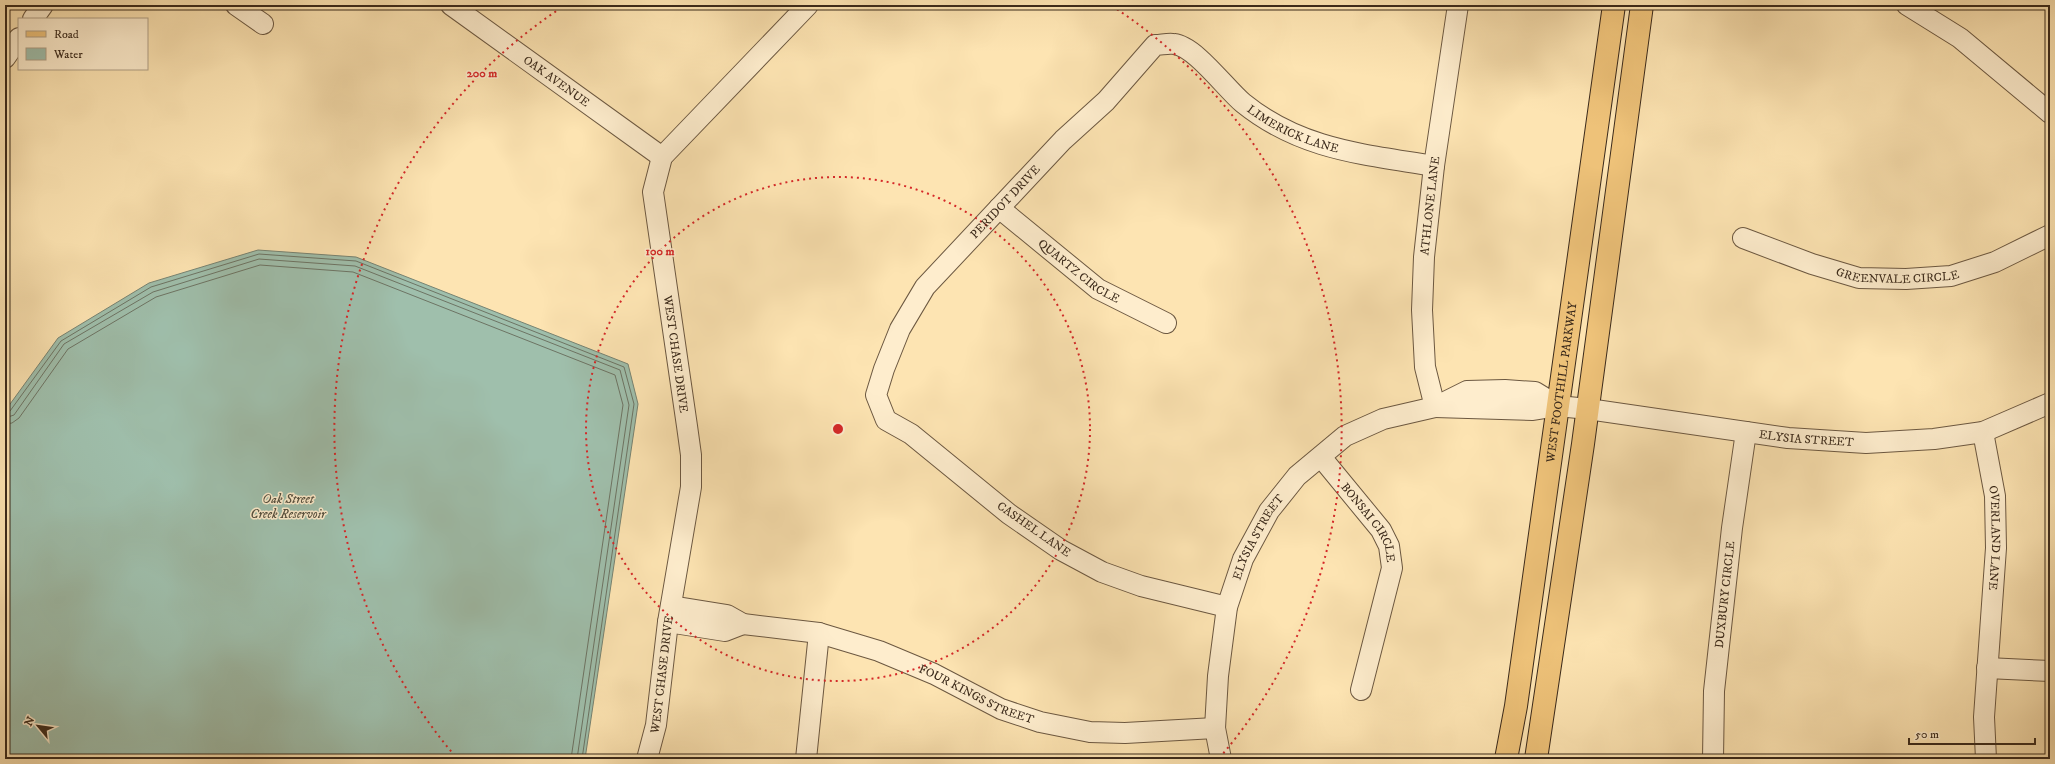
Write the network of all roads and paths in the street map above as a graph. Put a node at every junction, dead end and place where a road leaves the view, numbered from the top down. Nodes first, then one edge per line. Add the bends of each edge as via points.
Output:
1 (43, 5) edge
2 (236, 5) edge
3 (451, 5) edge
4 (808, 5) edge
5 (1458, 5) edge
6 (1614, 5) edge
7 (1642, 5) edge
8 (1907, 5) edge
9 (34, 18) edge
10 (263, 24) dead end
11 (18, 39) edge
12 (1175, 44) joint
13 (5, 58) edge
14 (2050, 113) edge
15 (662, 157) junction
16 (1434, 166) junction
17 (999, 208) junction
18 (2050, 235) edge
19 (1743, 238) dead end
20 (1166, 323) dead end
21 (876, 395) joint
22 (2050, 403) edge
23 (1435, 406) junction
24 (1558, 406) junction
25 (1588, 409) junction
26 (1746, 432) junction
27 (1983, 432) junction
28 (1321, 457) junction
29 (1227, 607) junction
30 (669, 614) junction
31 (819, 633) junction
32 (1987, 668) junction
33 (2050, 671) edge
34 (1361, 690) dead end
35 (1215, 728) junction
36 (648, 759) edge
37 (806, 759) edge
38 (1221, 759) edge
39 (1506, 759) edge
40 (1536, 759) edge
41 (1713, 759) edge
42 (1986, 759) edge

1 - 9 street
2 - 10 street
3 - 15 street, OAK AVENUE
4 - 15 street, WEST CHASE DRIVE
5 - 16 street, ATHLONE LANE
6 - 24 main road, WEST FOOTHILL PARKWAY
7 - 25 main road
8 - 14 street via 1960,38
11 - 13 street
12 - 16 street, LIMERICK LANE via 1195,56 1243,103 1307,141 1345,152
12 - 17 street, PERIDOT DRIVE via 1156,45 1106,101 1063,140
15 - 30 street, WEST CHASE DRIVE via 653,192 690,455 690,487
16 - 23 street, ATHLONE LANE via 1424,256 1422,310 1425,366
17 - 20 street, QUARTZ CIRCLE via 1098,289
17 - 21 street, PERIDOT DRIVE via 925,287 900,329
18 - 19 street, GREENVALE CIRCLE via 1995,262 1951,276 1906,280 1859,278 1812,264
21 - 29 street, CASHEL LANE via 886,420 911,434 1009,514 1061,550 1102,572 1141,586
22 - 27 street, ELYSIA STREET
23 - 24 street, ELYSIA STREET via 1467,391 1505,390 1535,392
23 - 28 street, ELYSIA STREET via 1377,422 1345,436
24 - 25 street, ELYSIA STREET
24 - 39 main road, WEST FOOTHILL PARKWAY via 1516,706
25 - 26 street, ELYSIA STREET
25 - 40 main road
26 - 27 street, ELYSIA STREET via 1788,438 1866,443 1934,439
26 - 41 street, DUXBURY CIRCLE via 1732,528 1714,691
27 - 32 street, OVERLAND LANE via 1995,496 1996,548
28 - 29 street, ELYSIA STREET via 1297,476 1269,510 1243,559
28 - 34 street, BONSAI CIRCLE via 1381,530 1389,546 1392,568
29 - 35 street, ELYSIA STREET via 1218,676
30 - 31 street, FOUR KINGS STREET via 727,615 743,624
30 - 36 street, WEST CHASE DRIVE via 656,725
31 - 35 street, FOUR KINGS STREET via 880,651 934,674 1001,709 1040,722 1090,732 1125,733
31 - 37 street
32 - 33 street
32 - 42 street, OVERLAND LANE via 1984,717
35 - 38 street, ELYSIA STREET

